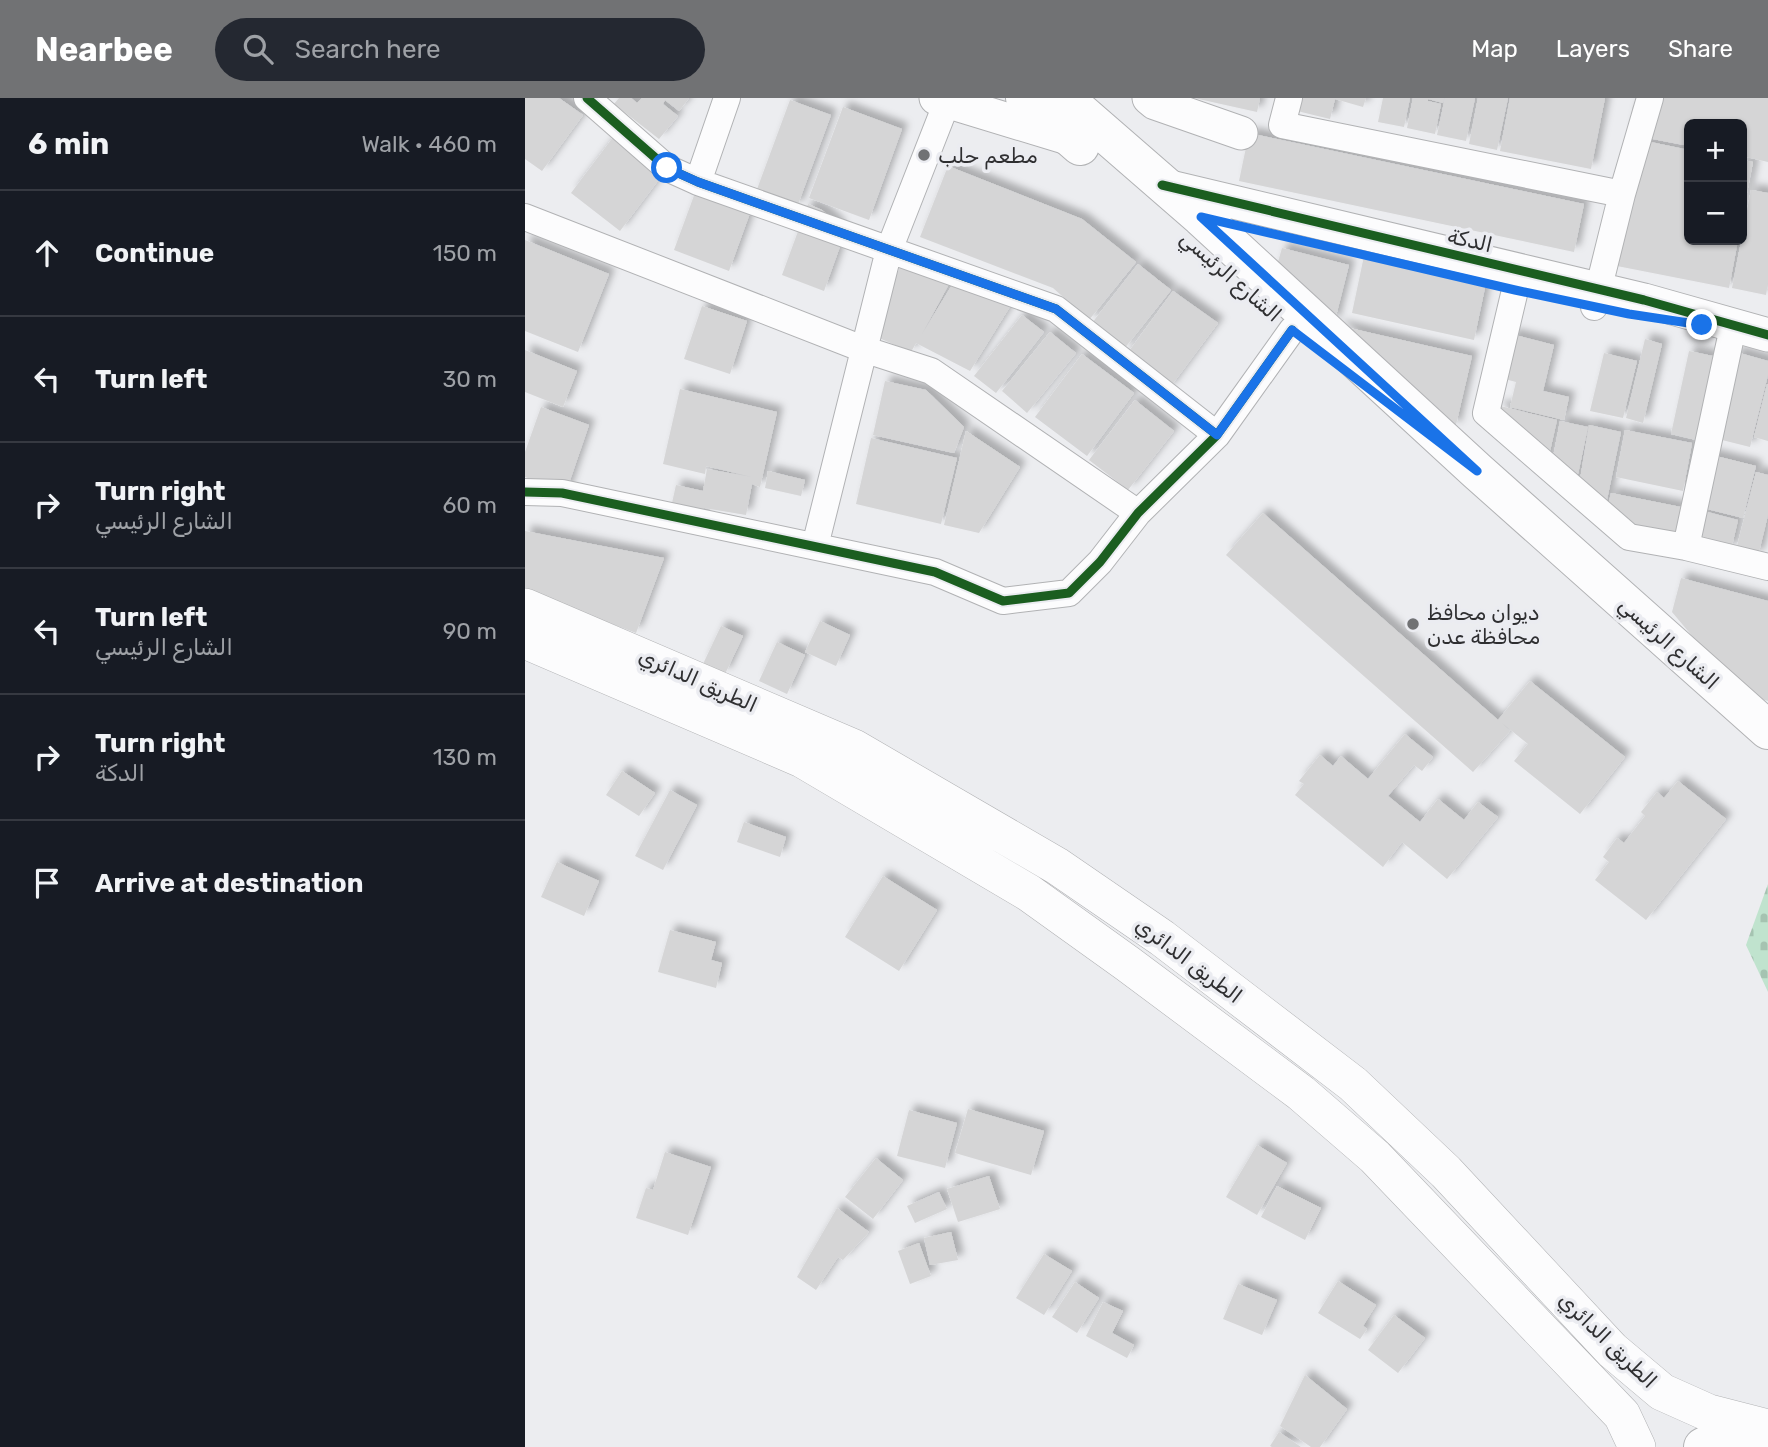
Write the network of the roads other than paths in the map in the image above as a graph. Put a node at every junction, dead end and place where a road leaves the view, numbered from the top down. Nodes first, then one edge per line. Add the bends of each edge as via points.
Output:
1 (587, 98) edge
2 (727, 98) edge
3 (1025, 98) edge
4 (1064, 98) edge
5 (1289, 98) edge
6 (1650, 98) edge
7 (941, 100) edge
8 (1154, 100) edge
9 (1241, 132) dead end
10 (1072, 139) junction
11 (698, 182) junction
12 (1162, 185) junction
13 (1622, 194) junction
14 (525, 216) edge
15 (1201, 217) junction
16 (889, 250) junction
17 (1515, 290) junction
18 (1595, 298) junction
19 (1733, 327) junction
20 (1292, 330) junction
21 (1768, 335) edge
22 (863, 349) junction
23 (1217, 435) junction
24 (1477, 471) junction
25 (525, 492) edge
26 (1138, 513) junction
27 (814, 546) junction
28 (1686, 547) junction
29 (1768, 567) edge
30 (525, 607) edge
31 (525, 640) edge
32 (1768, 730) edge
33 (1768, 1429) edge
34 (1637, 1447) edge
35 (1703, 1447) edge

1 - 11 street via 667,168
2 - 11 street
3 - 10 main road, الشارع الرئيسي
4 - 12 main road, الشارع الرئيسي
5 - 13 street via 1282,125
6 - 13 street
7 - 10 street
7 - 16 street
8 - 9 street
10 - 20 main road, الشارع الرئيسي
11 - 16 street
12 - 15 main road, الشارع الرئيسي
12 - 18 street, الدكة
13 - 18 street
14 - 22 street
15 - 17 street, الدكة
15 - 24 main road, الشارع الرئيسي
16 - 22 street
16 - 23 street via 1056,309
17 - 18 street, الدكة
17 - 28 street via 1486,413 1629,537
18 - 19 street, الدكة via 1680,310
19 - 21 street, الدكة
19 - 28 street
20 - 23 street
20 - 24 main road, الشارع الرئيسي
22 - 26 street via 931,371
22 - 27 street
23 - 26 street
24 - 32 main road, الشارع الرئيسي
25 - 27 street via 562,493
26 - 27 street via 1069,593 1003,601 935,572
28 - 29 street
30 - 33 main road, الطريق الدائري via 854,748 1058,866 1162,938 1353,1084 1446,1172 1612,1350 1662,1392 1709,1413
31 - 34 main road, الطريق الدائري via 802,759 1029,893 1128,964 1301,1093 1375,1157 1622,1415
33 - 35 main road via 1733,1432

